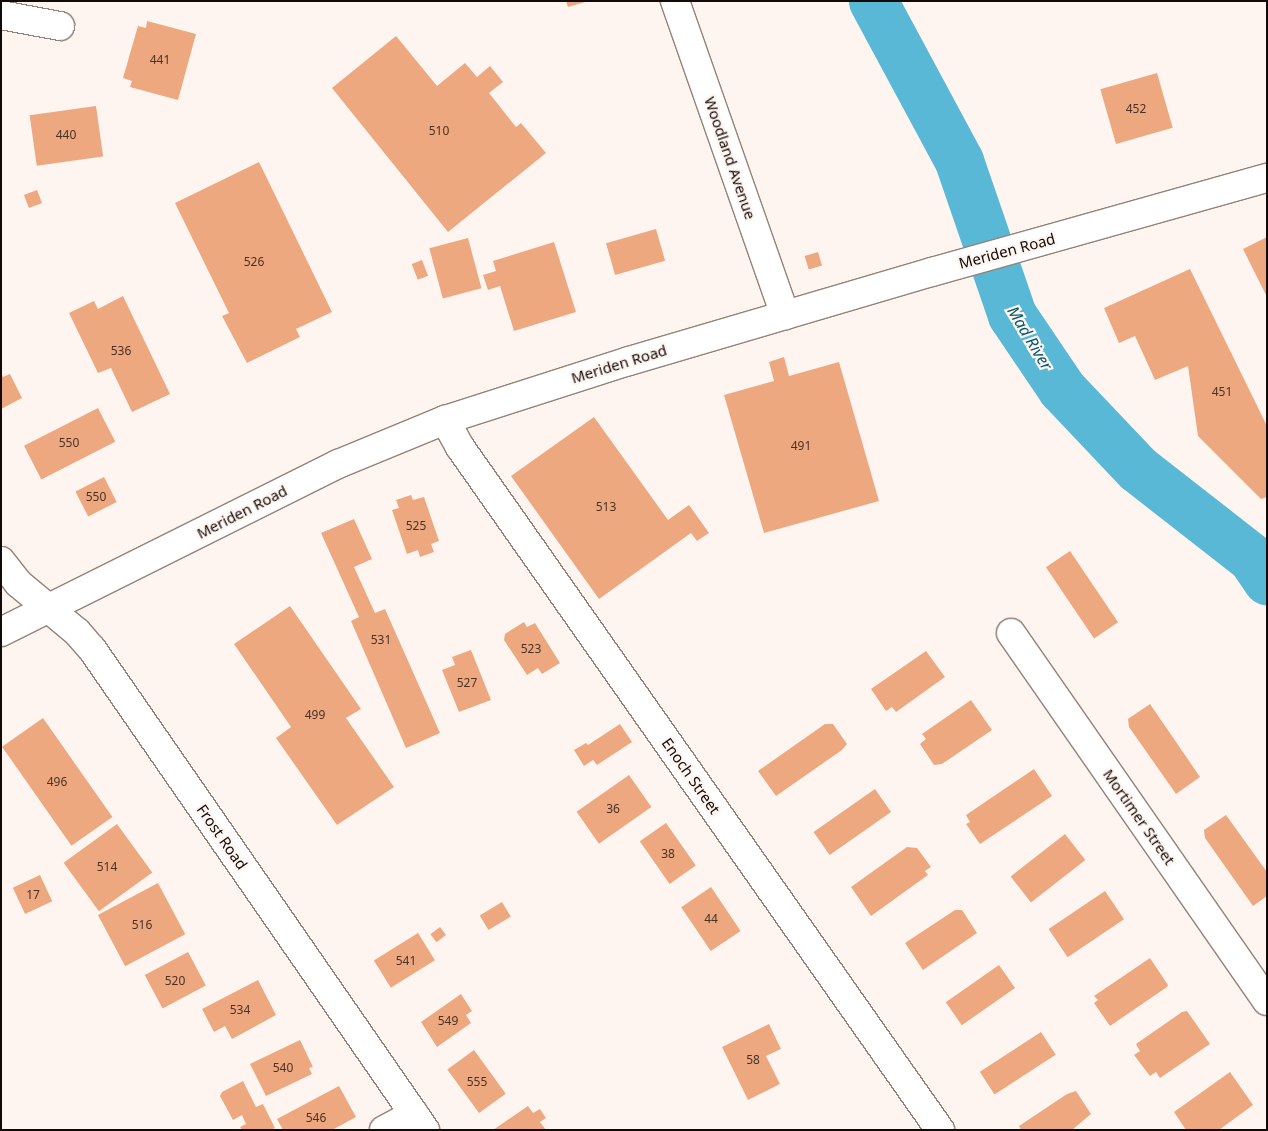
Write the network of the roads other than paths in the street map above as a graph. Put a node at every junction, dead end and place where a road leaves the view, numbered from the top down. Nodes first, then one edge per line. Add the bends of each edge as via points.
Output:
1 (676, 1) edge
2 (1, 15) edge
3 (60, 26) dead end
4 (1267, 178) edge
5 (785, 315) junction
6 (445, 420) junction
7 (1, 561) edge
8 (49, 608) junction
9 (1, 632) edge
10 (1011, 633) dead end
11 (1267, 1001) edge
12 (420, 1122) edge
13 (384, 1130) edge
14 (940, 1130) edge

1 - 5 main road, Woodland Avenue
2 - 3 main road
4 - 5 main road, Meriden Road
5 - 6 main road, Meriden Road
6 - 8 main road, Meriden Road via 338,464
6 - 14 main road, Enoch Street via 460,448
7 - 8 main road, Frost Road via 18,582
8 - 9 main road, Meriden Road
8 - 12 main road, Frost Road via 92,648
10 - 11 main road, Mortimer Street
12 - 13 main road

